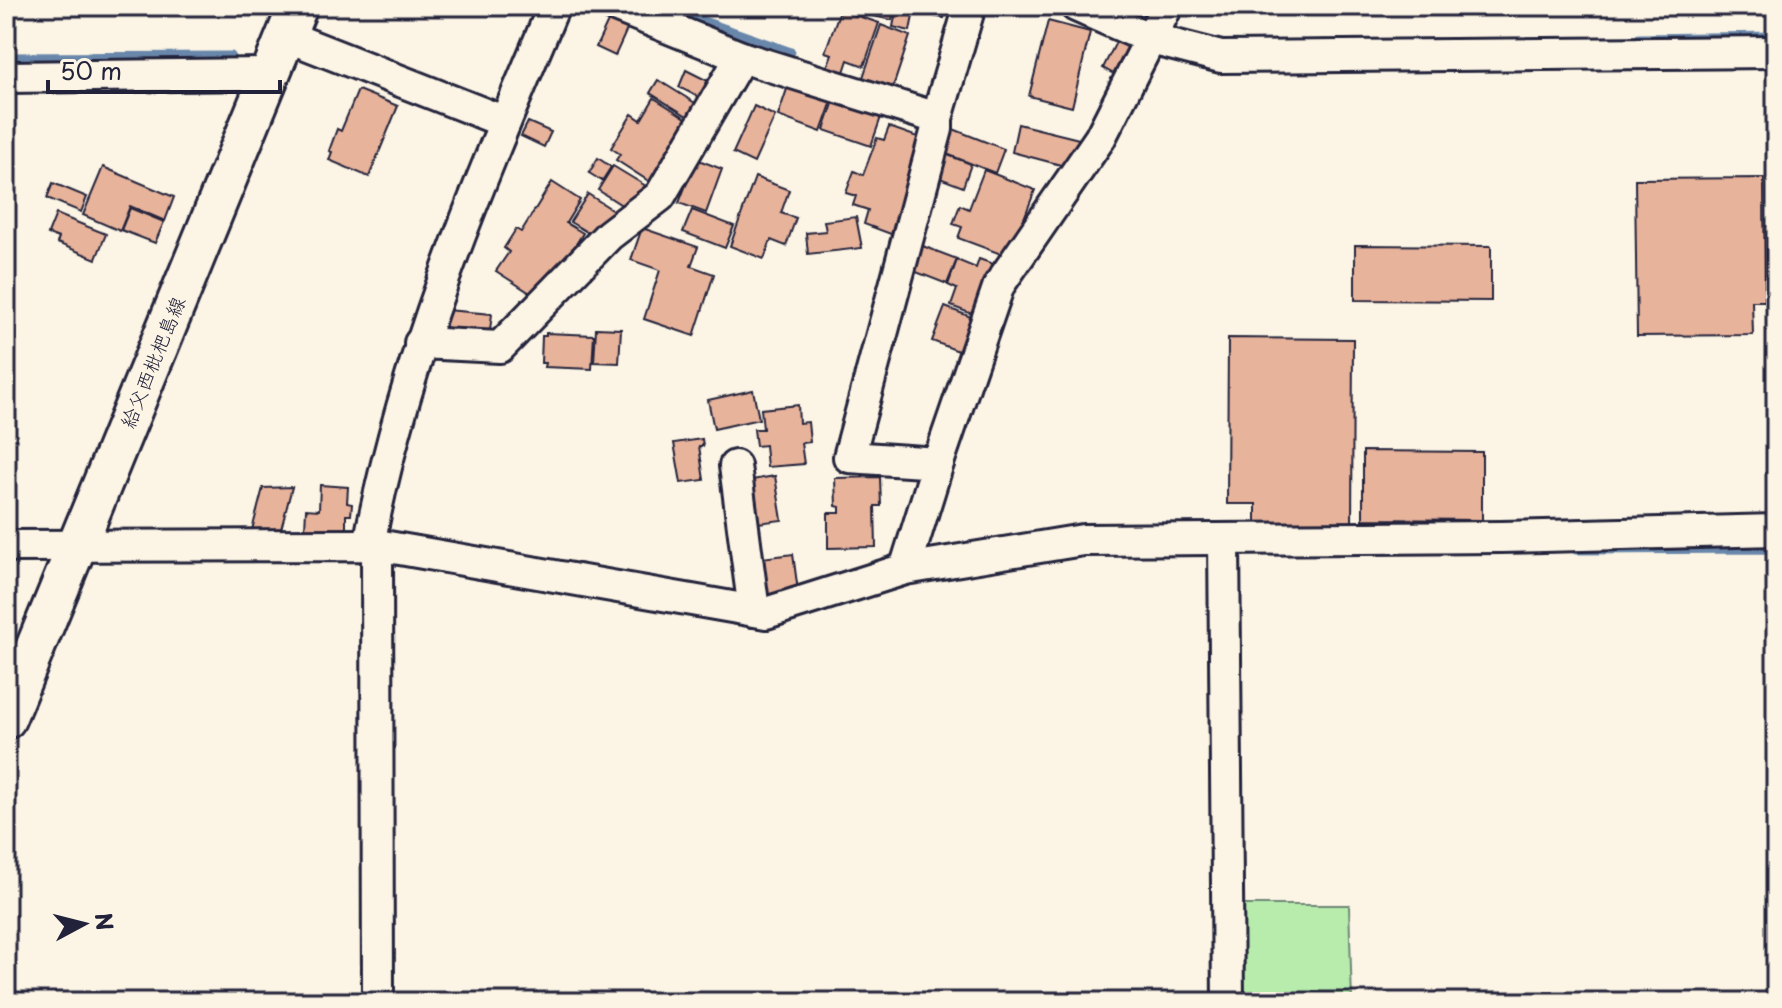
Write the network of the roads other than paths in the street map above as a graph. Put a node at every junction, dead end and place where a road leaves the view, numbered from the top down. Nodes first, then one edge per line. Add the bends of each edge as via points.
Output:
1 (554, 6) edge
2 (615, 6) edge
3 (970, 6) edge
4 (1076, 6) edge
5 (1167, 6) edge
6 (292, 21) edge
7 (1151, 39) junction
8 (1776, 52) edge
9 (741, 57) junction
10 (270, 74) junction
11 (6, 77) edge
12 (937, 118) junction
13 (505, 122) junction
14 (420, 343) junction
15 (938, 463) junction
16 (735, 466) dead end
17 (1776, 530) edge
18 (1224, 540) junction
19 (76, 545) junction
20 (373, 545) junction
21 (6, 546) edge
22 (905, 569) junction
23 (754, 611) junction
24 (6, 719) edge
25 (378, 1002) edge
26 (1228, 1002) edge

1 - 13 street
2 - 9 street
3 - 12 street
4 - 7 street
5 - 7 street
6 - 10 main road, 給父西枇杷島線
6 - 13 street
7 - 8 street via 1221,57
7 - 15 street via 1100,138 999,285
9 - 12 street
9 - 14 street via 660,196 609,235 500,347
10 - 11 street
10 - 19 main road, 給父西枇杷島線
12 - 15 street via 849,457
13 - 14 street
14 - 20 street via 382,477
15 - 22 street
16 - 23 street
17 - 18 street
18 - 22 street via 1083,540
18 - 26 street
19 - 20 street
19 - 21 street
19 - 24 main road, 給父西枇杷島線
20 - 23 street
20 - 25 street
22 - 23 street via 766,613

